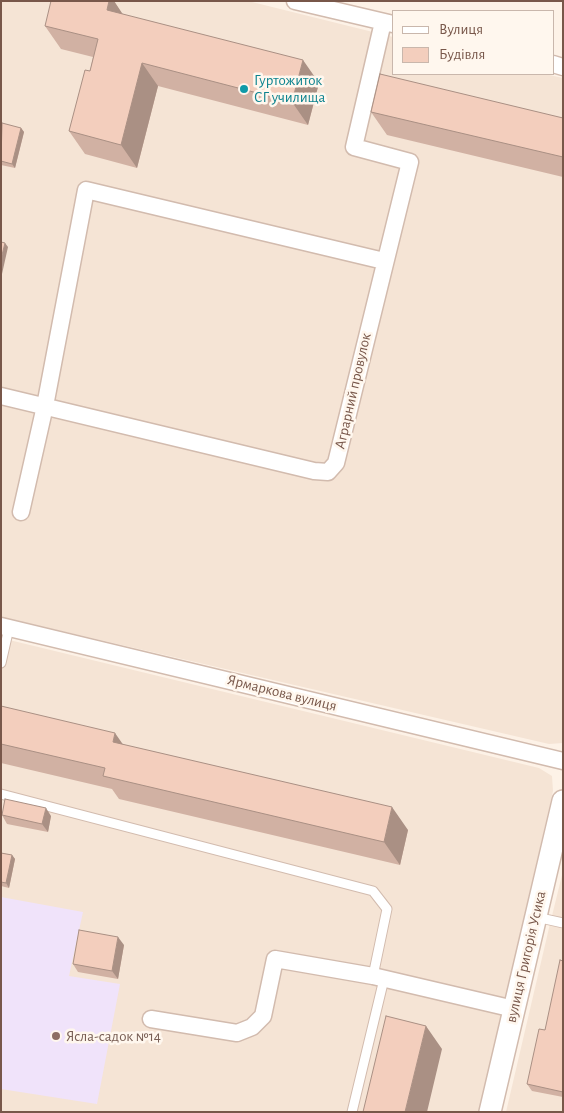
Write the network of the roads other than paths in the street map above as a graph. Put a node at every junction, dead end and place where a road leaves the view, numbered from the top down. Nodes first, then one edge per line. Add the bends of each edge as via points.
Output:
1 (295, 1) edge
2 (388, 23) edge
3 (384, 261) junction
4 (1, 396) edge
5 (45, 406) junction
6 (21, 512) dead end
7 (5, 627) edge
8 (1, 663) edge
9 (563, 761) edge
10 (1, 794) edge
11 (561, 813) edge
12 (536, 917) junction
13 (563, 923) edge
14 (378, 977) junction
15 (514, 1009) junction
16 (151, 1019) dead end
17 (352, 1112) edge
18 (490, 1112) edge

1 - 2 street
2 - 3 street, Аграрний провулок via 354,147 410,162
3 - 5 street, Аграрний провулок via 336,463 328,472
3 - 5 street via 86,190
4 - 5 street, Аграрний провулок
5 - 6 street
7 - 8 lane
7 - 9 street, Ярмаркова вулиця
10 - 14 lane via 373,891 387,909
11 - 12 street, вулиця Григорія Усика
12 - 13 lane
12 - 15 street, вулиця Григорія Усика
14 - 15 street
14 - 16 street via 275,959 262,1016 252,1027 237,1033
14 - 17 lane
15 - 18 street, вулиця Григорія Усика

